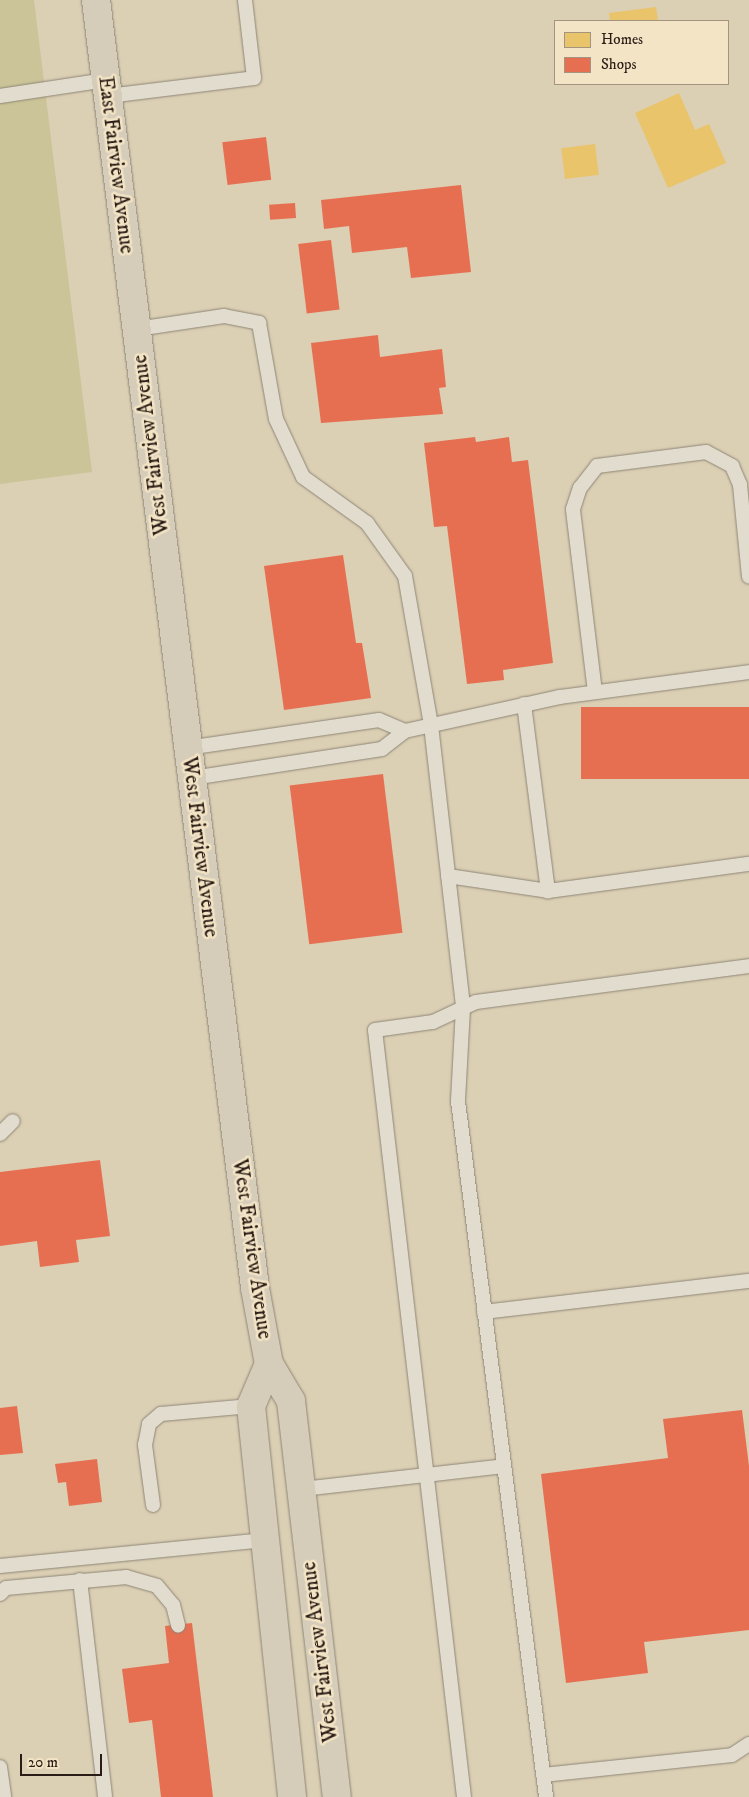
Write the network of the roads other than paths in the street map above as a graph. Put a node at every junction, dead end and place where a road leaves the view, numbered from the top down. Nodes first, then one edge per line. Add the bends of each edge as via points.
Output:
1 (96, 0) edge
2 (244, 0) edge
3 (107, 88) junction
4 (0, 96) edge
5 (137, 329) junction
6 (749, 577) edge
7 (749, 672) edge
8 (595, 692) junction
9 (524, 704) junction
10 (430, 725) junction
11 (405, 730) junction
12 (187, 748) junction
13 (192, 778) junction
14 (749, 864) edge
15 (448, 876) junction
16 (548, 891) junction
17 (749, 966) edge
18 (463, 1008) junction
19 (13, 1121) dead end
20 (0, 1134) edge
21 (749, 1281) edge
22 (484, 1312) junction
23 (268, 1364) junction
24 (252, 1406) junction
25 (504, 1466) junction
26 (424, 1476) junction
27 (302, 1490) junction
28 (153, 1505) dead end
29 (265, 1540) junction
30 (0, 1566) edge
31 (80, 1580) junction
32 (0, 1594) edge
33 (178, 1624) dead end
34 (749, 1744) edge
35 (0, 1767) edge
36 (543, 1775) junction
37 (4, 1797) edge
38 (105, 1797) edge
39 (292, 1797) edge
40 (338, 1797) edge
41 (464, 1797) edge
42 (546, 1797) edge

1 - 3 main road, East Fairview Avenue
2 - 3 lane via 254,78
3 - 4 lane
3 - 5 main road, East Fairview Avenue
5 - 10 lane via 224,316 259,322 276,419 304,476 367,523 405,576
5 - 12 main road, West Fairview Avenue
6 - 8 lane via 740,485 732,466 706,452 598,466 580,488 572,509
7 - 8 lane
8 - 9 lane
9 - 10 lane
9 - 16 lane
10 - 11 lane
10 - 15 lane
11 - 12 lane via 379,720
11 - 13 lane via 382,749
12 - 13 main road, West Fairview Avenue
13 - 23 main road, West Fairview Avenue via 254,1288
14 - 16 lane
15 - 16 lane
15 - 18 lane
17 - 18 lane via 476,1002
18 - 22 lane via 458,1101
18 - 26 lane via 433,1022 375,1030
19 - 20 lane
21 - 22 lane
22 - 25 lane
23 - 24 main road, West Fairview Avenue
23 - 27 main road, West Fairview Avenue via 291,1400
24 - 28 lane via 161,1414 149,1424 145,1445
24 - 29 main road, West Fairview Avenue
25 - 26 lane
25 - 36 lane
26 - 27 lane
26 - 41 lane
27 - 40 main road, West Fairview Avenue
29 - 30 lane
29 - 39 main road, West Fairview Avenue
31 - 32 lane via 6,1588
31 - 33 lane via 126,1577 158,1586 173,1604
31 - 38 lane
34 - 36 lane via 732,1755
35 - 37 lane
36 - 42 lane

